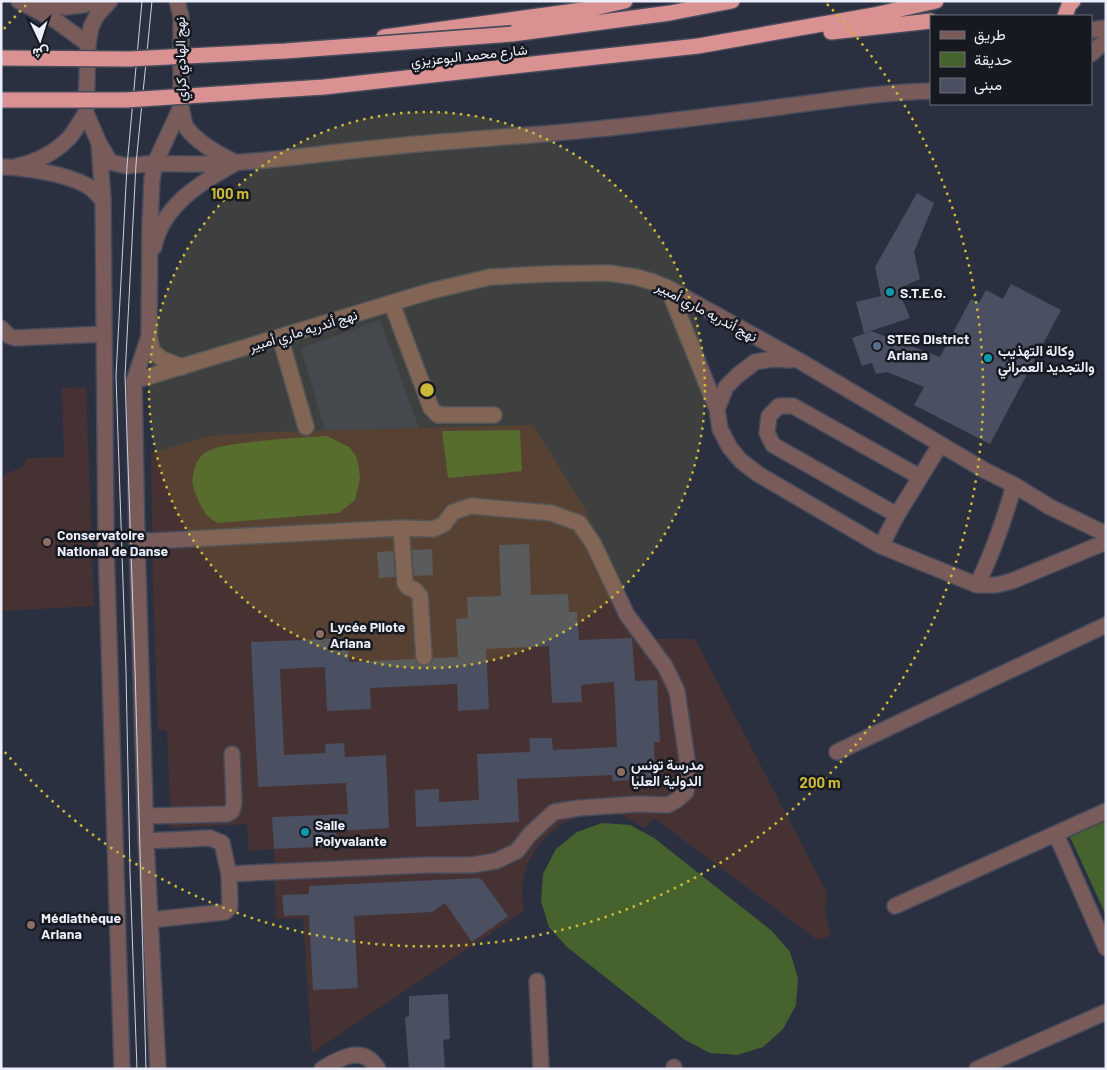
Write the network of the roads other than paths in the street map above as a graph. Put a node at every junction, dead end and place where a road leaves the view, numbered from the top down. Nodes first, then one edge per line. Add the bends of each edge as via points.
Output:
1 (19, 1) edge
2 (23, 1) edge
3 (99, 1) edge
4 (110, 1) edge
5 (177, 1) edge
6 (625, 1) edge
7 (732, 1) edge
8 (936, 1) edge
9 (1073, 1) edge
10 (1065, 15) edge
11 (930, 21) edge
12 (1106, 28) edge
13 (1092, 30) edge
14 (1106, 40) edge
15 (88, 44) junction
16 (698, 46) junction
17 (285, 51) junction
18 (1092, 53) edge
19 (1, 58) edge
20 (930, 91) edge
21 (1, 100) edge
22 (181, 107) junction
23 (86, 112) junction
24 (99, 143) junction
25 (236, 162) junction
26 (155, 163) junction
27 (6, 167) edge
28 (102, 200) junction
29 (149, 268) junction
30 (668, 288) junction
31 (392, 304) junction
32 (1, 328) edge
33 (104, 334) junction
34 (149, 336) junction
35 (280, 337) junction
36 (798, 360) junction
37 (182, 367) junction
38 (134, 381) junction
39 (717, 409) junction
40 (494, 415) dead end
41 (306, 427) dead end
42 (940, 445) junction
43 (920, 477) junction
44 (1014, 485) junction
45 (897, 515) junction
46 (401, 528) junction
47 (1106, 534) edge
48 (137, 540) junction
49 (1106, 542) edge
50 (881, 546) junction
51 (977, 585) junction
52 (1106, 625) edge
53 (424, 656) dead end
54 (837, 752) dead end
55 (232, 754) dead end
56 (1106, 811) edge
57 (145, 816) junction
58 (1056, 834) junction
59 (146, 841) junction
60 (229, 874) junction
61 (895, 906) dead end
62 (150, 920) junction
63 (1106, 948) edge
64 (537, 981) dead end
65 (1106, 1012) edge
66 (122, 1069) edge
67 (158, 1069) edge
68 (322, 1069) edge
69 (378, 1069) edge
70 (541, 1069) edge
71 (977, 1069) edge

1 - 15 street via 55,20
2 - 3 street via 66,7
4 - 15 street via 97,15
5 - 22 street, نهج الهادي كراي via 181,16
6 - 17 highway, bridge via 590,9
7 - 17 highway, شارع محمد البوعزيزي, bridge via 670,13 512,34
8 - 16 highway, شارع محمد البوعزيزي
9 - 10 highway
11 - 16 highway
12 - 13 street
14 - 18 street
15 - 23 street
16 - 21 highway, شارع محمد البوعزيزي, bridge via 324,87 126,100
17 - 19 highway, شارع محمد البوعزيزي, bridge via 129,59
20 - 25 street via 834,99 620,127
22 - 25 street via 185,126 200,141
22 - 26 street, نهج الهادي كراي
23 - 24 street
23 - 27 street via 69,138 54,150 39,159
24 - 26 street via 110,162 126,166
24 - 28 street
25 - 26 street
25 - 29 street via 206,180 165,218 155,238
26 - 29 street, نهج الهادي كراي
27 - 28 street via 77,181
28 - 33 street
29 - 34 street
30 - 31 street, نهج أندريه ماري أمبير via 608,273 490,277
30 - 36 street, نهج أندريه ماري أمبير
30 - 39 street
31 - 35 street, نهج أندريه ماري أمبير
31 - 40 street via 431,408 438,415
32 - 33 street via 15,338
33 - 66 street via 106,543
34 - 37 street via 152,351 162,360
34 - 38 street
35 - 37 street, نهج أندريه ماري أمبير
35 - 41 street
36 - 39 street via 755,362 726,387
36 - 42 street, نهج أندريه ماري أمبير
37 - 38 street, نهج أندريه ماري أمبير
38 - 48 street
39 - 50 street via 720,429 741,461
42 - 43 street
42 - 44 street, نهج أندريه ماري أمبير
43 - 45 street
43 - 45 street via 793,406 779,406 769,416 767,433 773,445
44 - 47 street, نهج أندريه ماري أمبير
44 - 51 street via 997,541
45 - 50 street
46 - 48 street
46 - 53 street via 405,583 420,596
46 - 60 street via 433,528 444,524 453,512 471,506 550,513 578,523 593,543 627,615 665,666 677,691 689,773 686,792 668,805 638,804 554,812 516,851 496,861 472,865
48 - 57 street
49 - 51 street via 1012,581
50 - 51 street
52 - 54 street
55 - 57 street via 232,811 227,814
56 - 58 street
57 - 59 street
58 - 61 street
58 - 63 street
59 - 60 street via 210,838 222,844
59 - 62 street
60 - 62 street via 230,907 225,912
62 - 67 street
64 - 70 street
65 - 71 street
68 - 69 street via 340,1058 354,1055 366,1057

